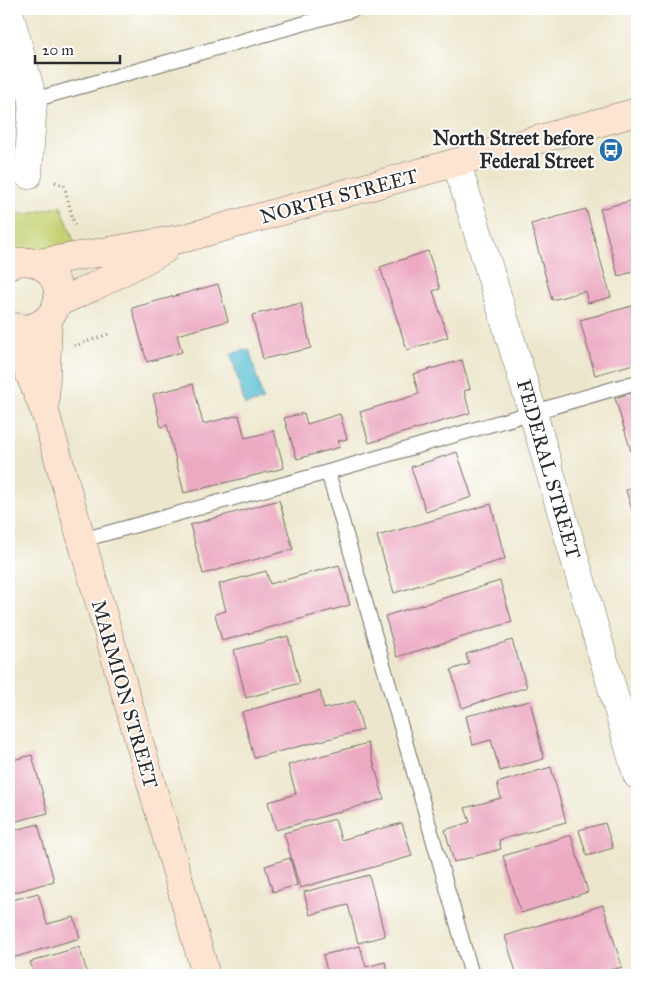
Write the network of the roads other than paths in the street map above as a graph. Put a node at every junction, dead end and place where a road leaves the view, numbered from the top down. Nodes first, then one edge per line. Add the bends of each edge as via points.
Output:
1 (355, 9) edge
2 (9, 12) edge
3 (33, 100) junction
4 (637, 112) edge
5 (457, 164) junction
6 (28, 175) road end
7 (185, 238) junction
8 (37, 263) junction
9 (9, 265) edge
10 (53, 311) junction
11 (13, 327) edge
12 (637, 382) edge
13 (45, 412) junction
14 (533, 413) junction
15 (328, 472) junction
16 (82, 540) junction
17 (637, 775) edge
18 (206, 975) edge
19 (472, 975) edge

1 - 3 lane
2 - 3 street
3 - 6 street
4 - 5 street, NORTH STREET
5 - 7 street, NORTH STREET
5 - 14 street, FEDERAL STREET
7 - 8 street, NORTH STREET
7 - 10 street, NORTH STREET
8 - 9 street, NORTH STREET via 26,261
8 - 10 street, MARMION STREET via 52,275 56,284 58,293
10 - 11 street, NORTH STREET via 39,325
10 - 13 street, MARMION STREET
11 - 13 street, MARMION STREET
12 - 14 lane
13 - 16 street, MARMION STREET
14 - 15 lane
14 - 17 street, FEDERAL STREET
15 - 16 lane
15 - 19 lane
16 - 18 street, MARMION STREET

